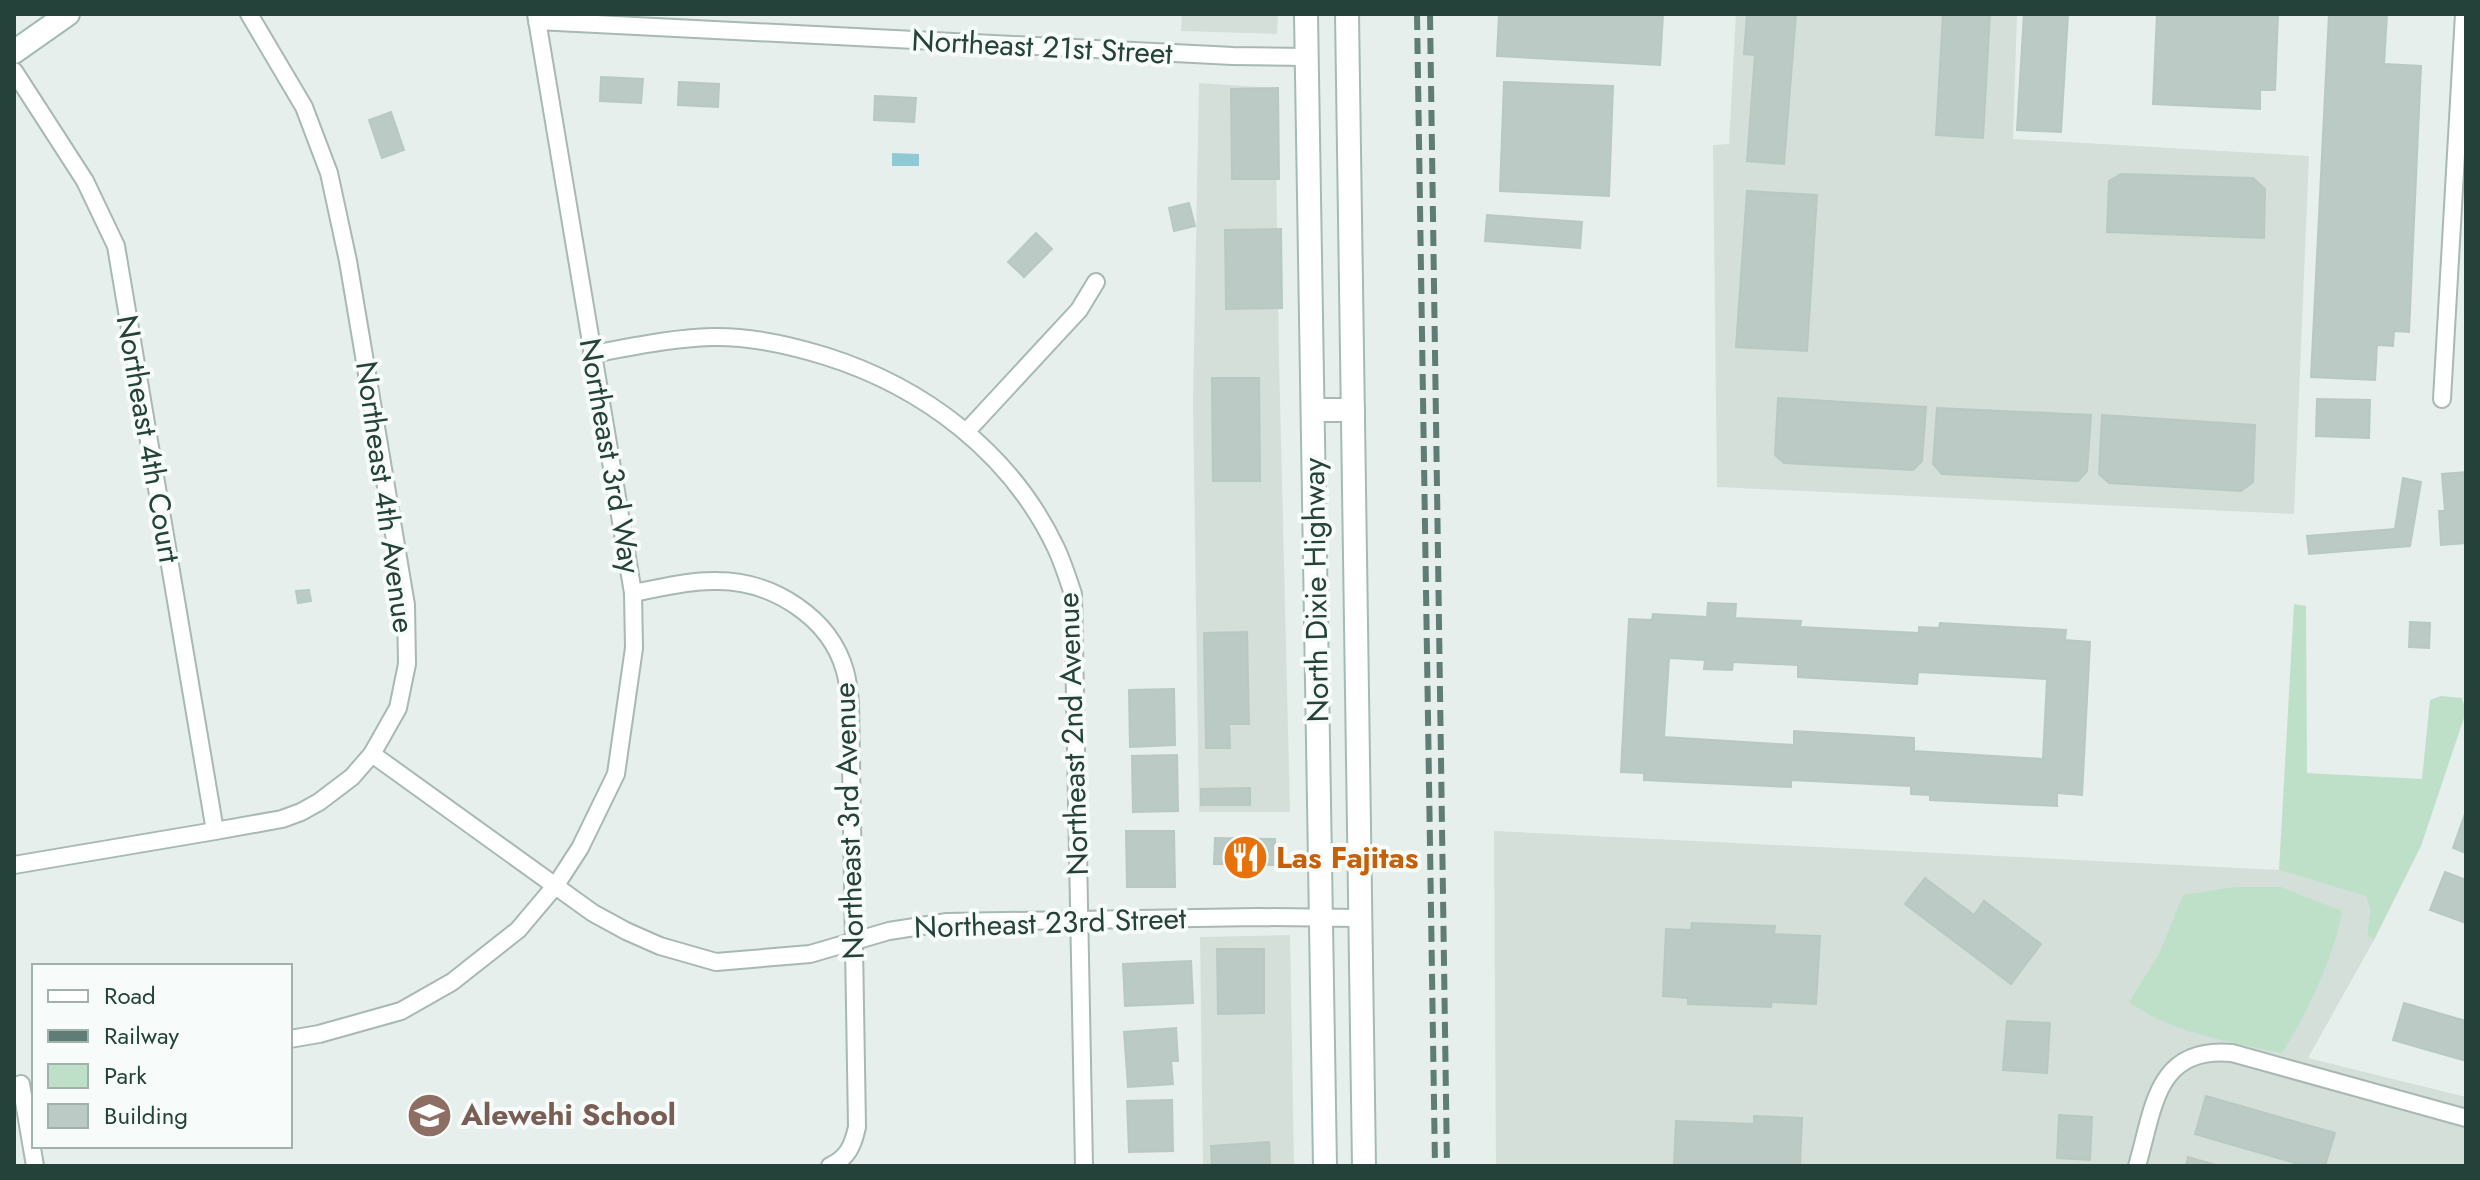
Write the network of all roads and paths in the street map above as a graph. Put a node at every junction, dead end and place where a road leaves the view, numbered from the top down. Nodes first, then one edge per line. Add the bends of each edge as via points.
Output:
1 (68, 14) edge
2 (249, 14) edge
3 (1306, 14) edge
4 (1347, 14) edge
5 (2464, 14) edge
6 (537, 18) edge
7 (14, 52) edge
8 (1307, 57) junction
9 (14, 71) edge
10 (1096, 282) dead end
11 (592, 354) junction
12 (2442, 399) dead end
13 (1313, 410) junction
14 (1353, 410) junction
15 (966, 432) junction
16 (633, 593) junction
17 (372, 754) junction
18 (215, 831) junction
19 (14, 865) edge
20 (556, 885) junction
21 (1321, 917) junction
22 (1360, 918) junction
23 (1080, 920) junction
24 (854, 942) junction
25 (292, 1039) edge
26 (23, 1084) edge
27 (2466, 1118) edge
28 (32, 1146) edge
29 (830, 1166) edge
30 (1084, 1166) edge
31 (1325, 1166) edge
32 (1364, 1166) edge
33 (2137, 1166) edge

1 - 7 main road
2 - 17 street, Northeast 4th Avenue via 304,107 329,173 406,605 407,664 398,708
3 - 8 main road, North Dixie Highway
4 - 14 main road, North Dixie Highway
5 - 12 street
6 - 8 street, Northeast 21st Street
6 - 11 street, Northeast 3rd Way
8 - 13 main road, North Dixie Highway
9 - 18 street, Northeast 4th Court via 85,181 116,246
10 - 15 street via 1079,310
11 - 15 street, Northeast 2nd Avenue via 711,337 755,339 820,354 895,382
11 - 16 street, Northeast 3rd Way
13 - 14 main road
13 - 21 main road, North Dixie Highway
14 - 22 main road, North Dixie Highway
15 - 23 street, Northeast 2nd Avenue via 1036,511 1073,594
16 - 20 street, Northeast 3rd Way via 634,648 616,774
16 - 24 street, Northeast 3rd Avenue via 715,580 751,584 791,602 830,641 845,669 850,702
17 - 18 street, Northeast 4th Avenue via 337,791 301,812
17 - 20 street, Northeast 23rd Street
18 - 19 street, Northeast 4th Avenue
20 - 24 street, Northeast 23rd Street via 626,931 716,962 810,954
20 - 25 street, Northeast 3rd Way via 518,930 452,982 401,1011
21 - 22 street, Northeast 23rd Street
21 - 23 street, Northeast 23rd Street
21 - 31 main road, North Dixie Highway
22 - 32 main road, North Dixie Highway
23 - 24 street, Northeast 23rd Street via 947,922
23 - 30 street, Northeast 2nd Avenue
24 - 29 street, Northeast 3rd Avenue via 857,1127 853,1146
26 - 28 street
27 - 33 street via 2215,1051 2175,1067 2161,1083

